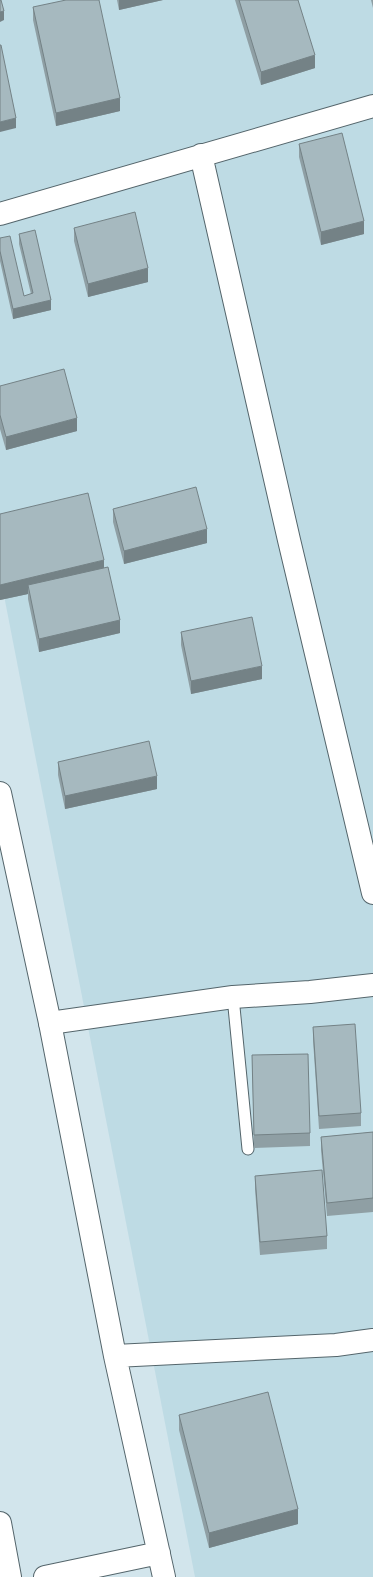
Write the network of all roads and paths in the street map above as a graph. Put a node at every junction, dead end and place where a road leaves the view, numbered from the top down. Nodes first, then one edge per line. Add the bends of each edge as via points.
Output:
1 (373, 106) edge
2 (201, 155) junction
3 (0, 214) edge
4 (0, 793) edge
5 (373, 893) edge
6 (373, 985) edge
7 (233, 997) junction
8 (50, 1023) junction
9 (248, 1149) dead end
10 (373, 1340) edge
11 (115, 1356) junction
12 (0, 1524) edge
13 (159, 1553) junction
14 (9, 1571) edge
15 (45, 1577) edge
16 (164, 1577) edge

1 - 2 street
2 - 3 street
2 - 5 street
4 - 8 street
6 - 7 street
7 - 8 street
7 - 9 lane
8 - 11 street
10 - 11 street via 336,1345
11 - 13 street
12 - 14 street
13 - 15 street
13 - 16 street

